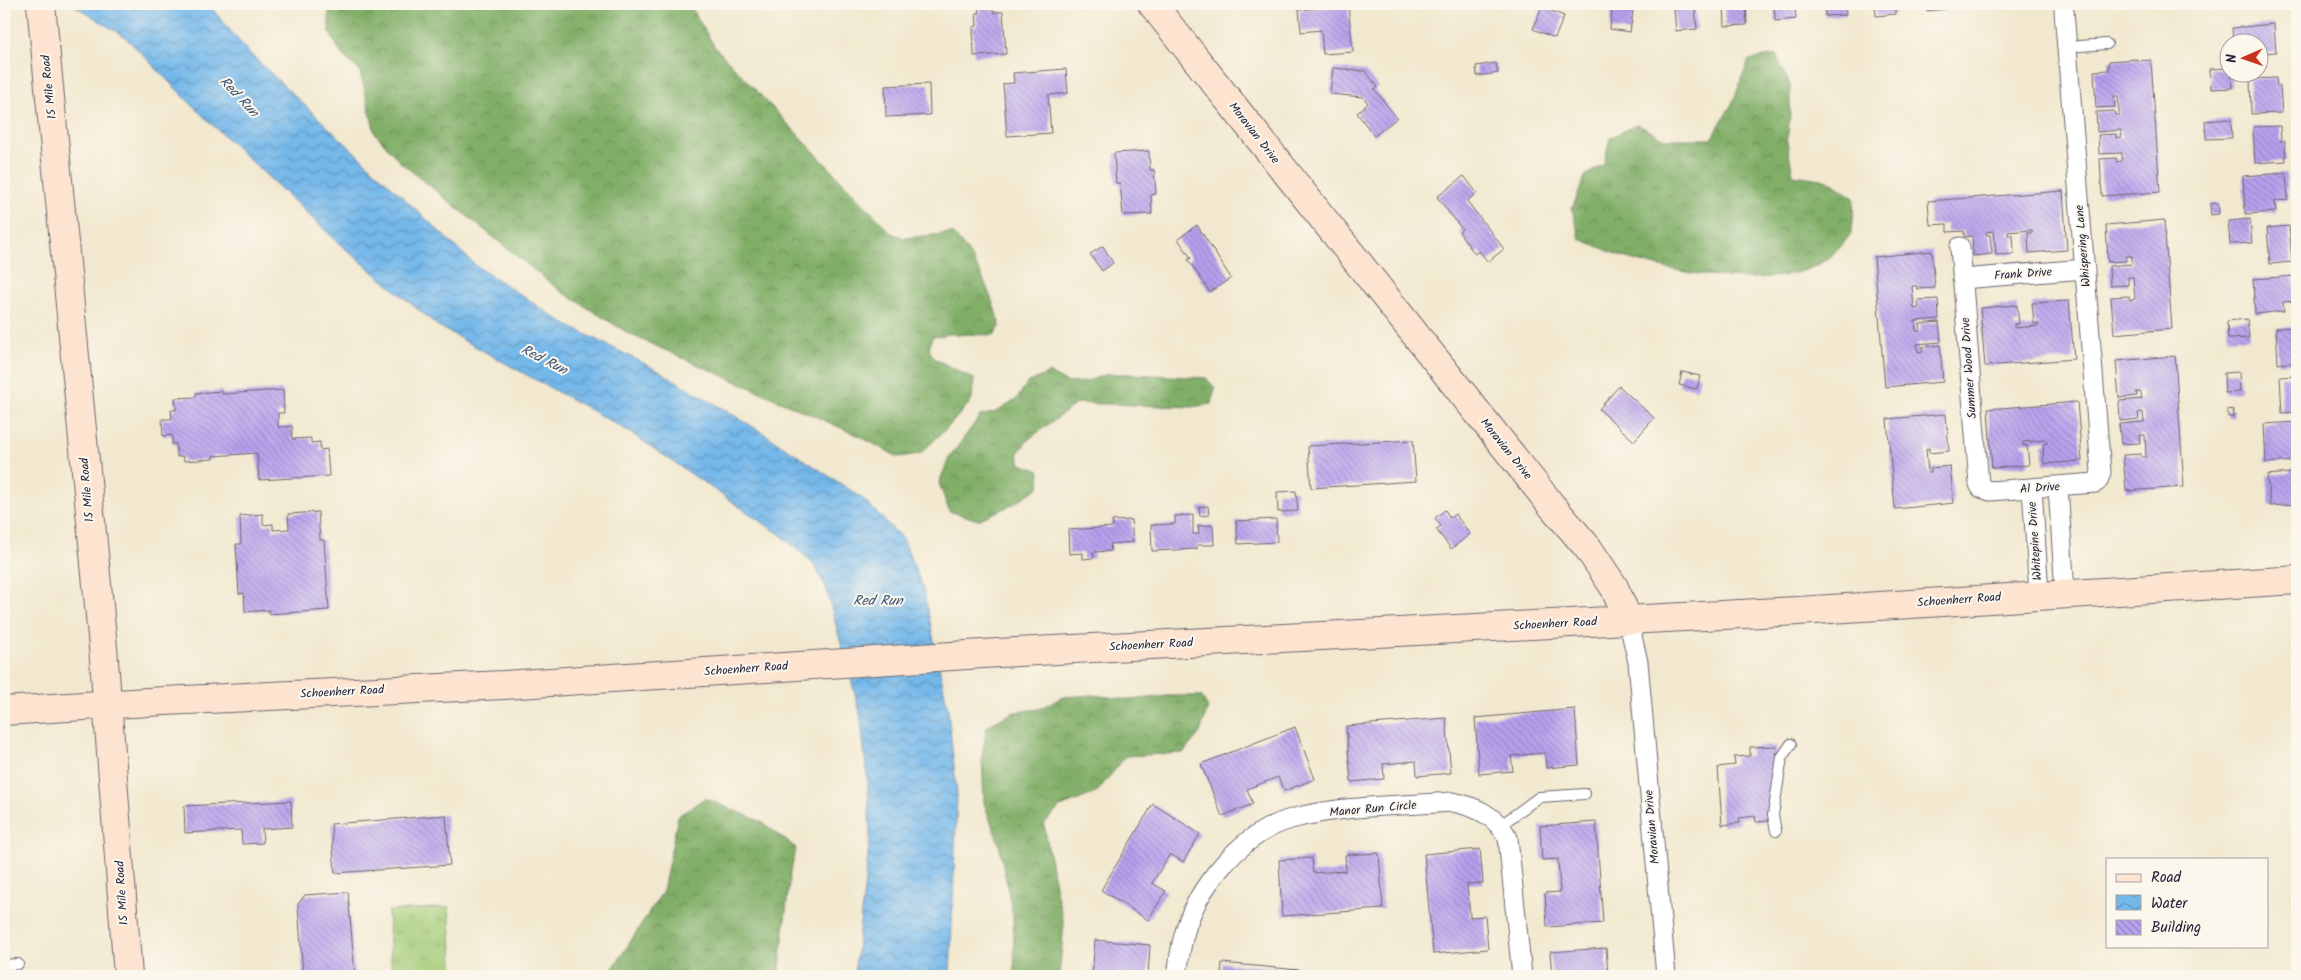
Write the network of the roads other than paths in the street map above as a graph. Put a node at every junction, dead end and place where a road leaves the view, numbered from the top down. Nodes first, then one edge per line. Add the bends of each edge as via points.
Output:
1 (41, 4) edge
2 (1152, 4) edge
3 (2064, 10) dead end
4 (2107, 44) dead end
5 (2067, 47) junction
6 (1960, 247) dead end
7 (2085, 269) junction
8 (1962, 279) junction
9 (2098, 481) joint
10 (2058, 487) junction
11 (1981, 488) joint
12 (2032, 488) junction
13 (2297, 580) edge
14 (2052, 594) junction
15 (1628, 619) junction
16 (108, 704) junction
17 (4, 711) edge
18 (1791, 744) dead end
19 (1586, 794) dead end
20 (1501, 825) junction
21 (1776, 831) dead end
22 (18, 964) dead end
23 (4, 965) edge
24 (128, 976) edge
25 (1177, 976) edge
26 (1522, 976) edge
27 (1666, 976) edge

1 - 16 main road, 15 Mile Road
2 - 15 main road, Moravian Drive via 1588,548 1614,587
3 - 5 street, Whispering Lane
4 - 5 lane
5 - 7 street, Whispering Lane
6 - 8 street, Summer Wood Drive
7 - 8 street, Frank Drive
7 - 9 street, Whispering Lane via 2101,472
8 - 11 street, Summer Wood Drive
9 - 10 street, Al Drive
10 - 12 street, Al Drive
10 - 14 street
11 - 12 street, Al Drive via 1990,491
12 - 14 street, Whitepine Drive
13 - 14 main road, Schoenherr Road
14 - 15 main road, Schoenherr Road
15 - 16 main road, Schoenherr Road via 998,653 504,685
15 - 27 street, Moravian Drive via 1638,662
16 - 17 main road, Schoenherr Road
16 - 24 main road, 15 Mile Road
18 - 21 lane via 1782,757 1773,815
19 - 20 lane via 1539,797
20 - 25 street, Manor Run Circle via 1470,805 1453,802 1351,810 1289,820 1242,846 1210,880 1193,909 1184,934
20 - 26 street via 1508,838 1510,852
22 - 23 lane

